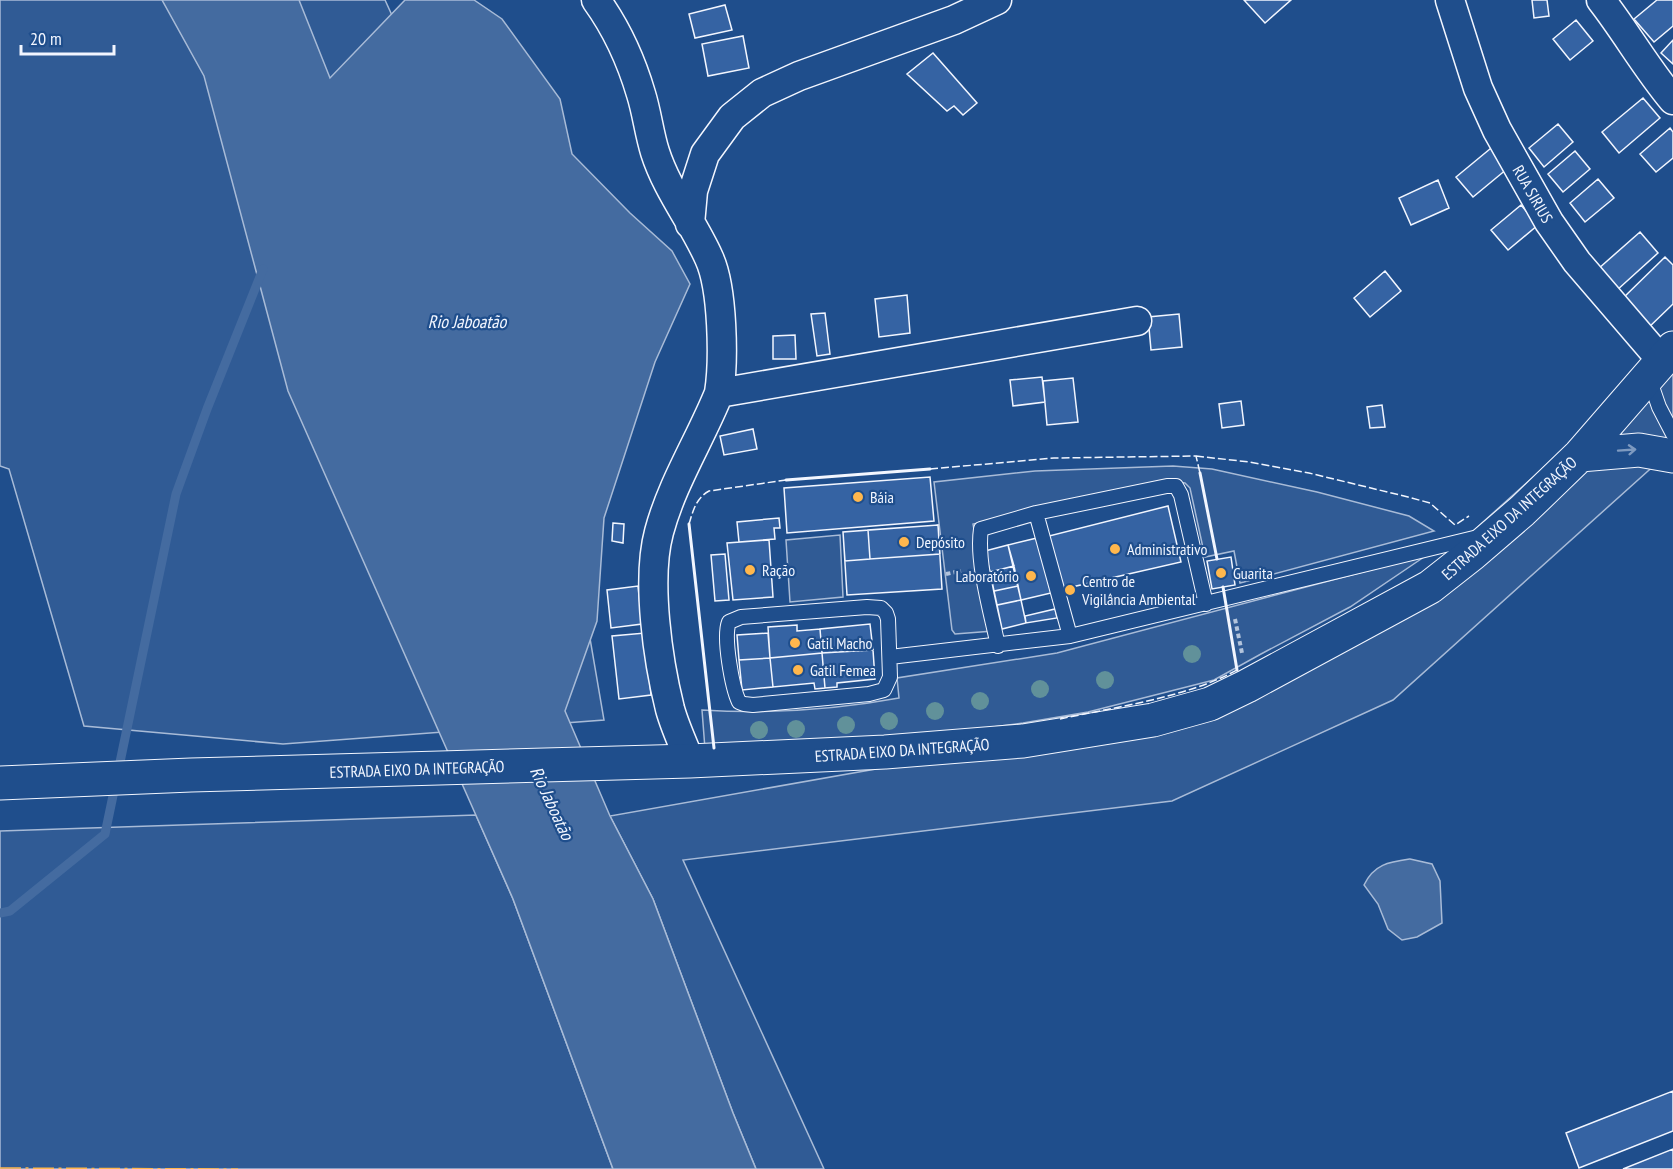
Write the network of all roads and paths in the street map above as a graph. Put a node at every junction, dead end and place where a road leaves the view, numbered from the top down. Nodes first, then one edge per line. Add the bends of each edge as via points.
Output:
1 (596, 0) edge
2 (997, 0) edge
3 (1450, 0) edge
4 (1600, 0) edge
5 (1673, 100) edge
6 (690, 224) junction
7 (1137, 321) dead end
8 (1664, 365) edge
9 (719, 393) junction
10 (1673, 434) edge
11 (1580, 455) junction
12 (1673, 456) edge
13 (1036, 513) junction
14 (1499, 531) junction
15 (1206, 604) junction
16 (1070, 636) junction
17 (998, 646) junction
18 (890, 657) junction
19 (690, 761) junction
20 (0, 783) edge

1 - 6 street via 613,22 628,55 655,152
2 - 6 street via 762,93 732,117 705,154 693,191
3 - 8 street, RUA SIRIUS via 1478,88 1549,222 1577,262
4 - 5 street
6 - 9 street via 710,260 716,283 722,350
7 - 9 street
8 - 10 lane via 1659,407
8 - 11 main road, ESTRADA EIXO DA INTEGRAÇÃO
9 - 19 street via 666,510 654,553 658,640 671,710
11 -> 12 main road via 1639,450
11 - 14 main road, ESTRADA EIXO DA INTEGRAÇÃO
13 - 15 lane via 1176,486
13 - 16 lane
13 - 17 lane via 981,529 982,566
14 - 15 lane
14 - 19 main road, ESTRADA EIXO DA INTEGRAÇÃO via 1430,587 1247,686 1210,704 1165,717 1023,741
15 - 16 lane
16 - 17 lane
17 - 18 lane
18 - 18 lane via 888,620 881,608 741,617 729,622 727,628 737,696 744,705 878,692 888,684
19 - 20 main road, ESTRADA EIXO DA INTEGRAÇÃO

